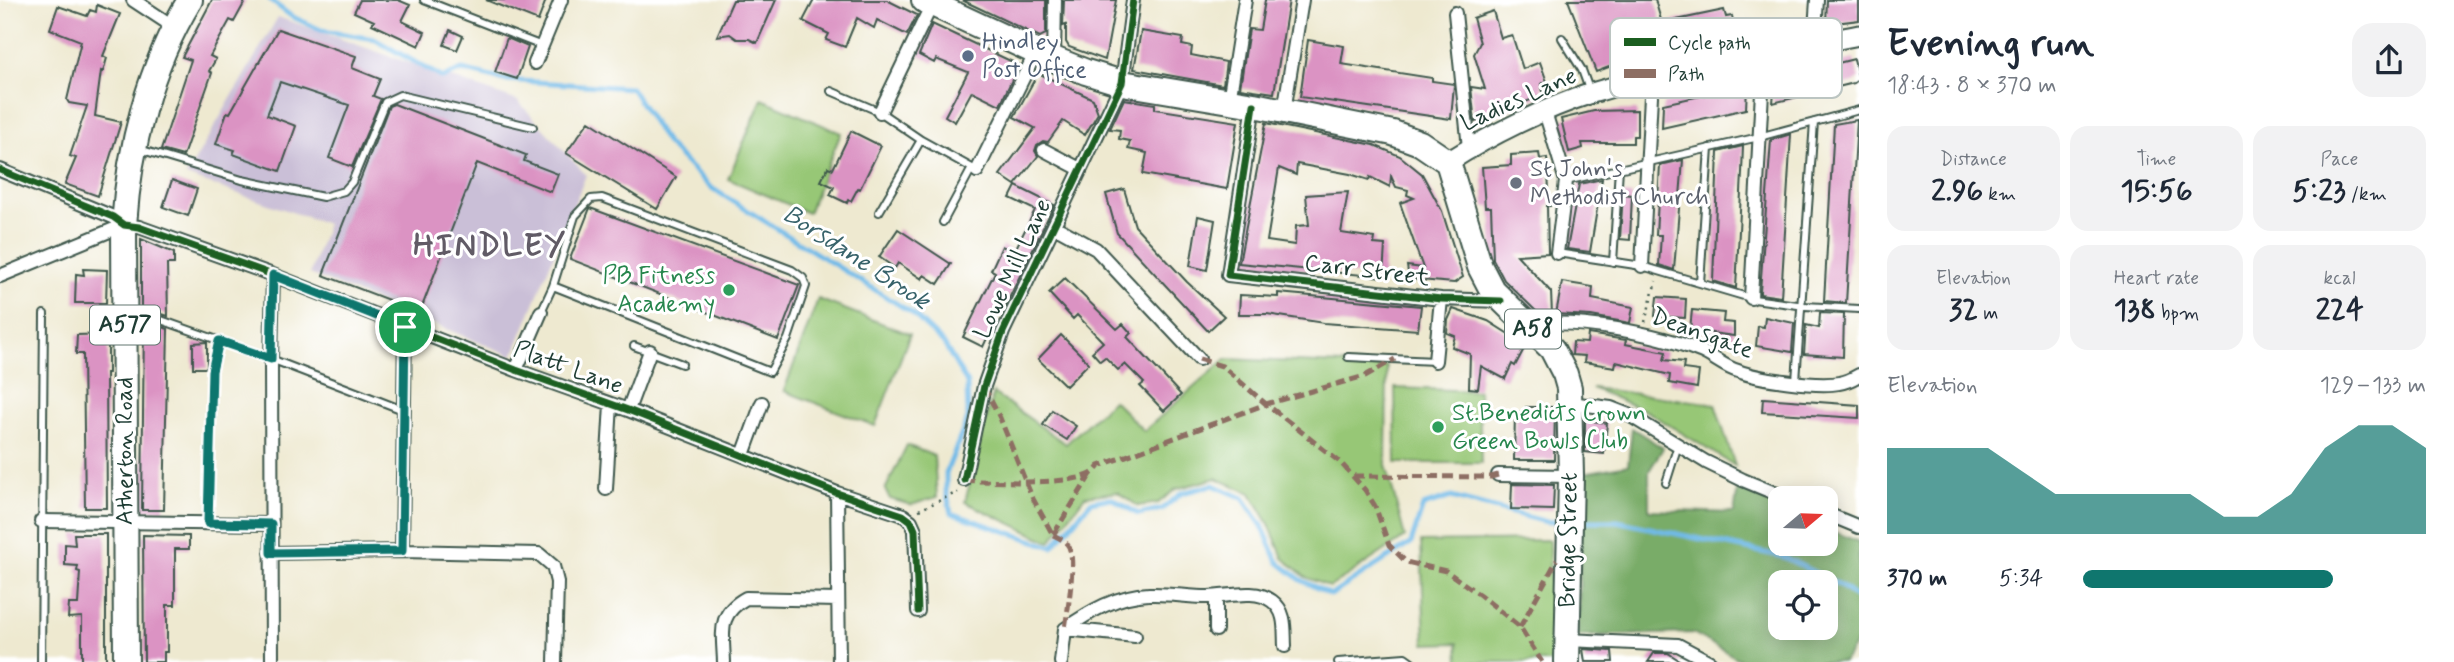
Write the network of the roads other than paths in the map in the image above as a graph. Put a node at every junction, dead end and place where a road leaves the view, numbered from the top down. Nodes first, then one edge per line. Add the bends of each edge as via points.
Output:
1 (132, 0) edge
2 (190, 0) edge
3 (424, 0) edge
4 (561, 0) edge
5 (1055, 0) edge
6 (1133, 0) edge
7 (1245, 0) edge
8 (1302, 0) edge
9 (1817, 0) edge
10 (928, 2) edge
11 (1455, 13) dead end
12 (1816, 18) edge
13 (174, 27) junction
14 (1562, 38) dead end
15 (542, 46) junction
16 (1045, 56) junction
17 (535, 63) dead end
18 (1122, 83) junction
19 (1610, 89) edge
20 (831, 91) dead end
21 (1590, 94) junction
22 (1651, 98) edge
23 (1761, 98) edge
24 (1229, 101) junction
25 (1254, 105) junction
26 (1859, 110) edge
27 (1284, 111) junction
28 (880, 112) junction
29 (1545, 113) junction
30 (1814, 122) junction
31 (533, 128) dead end
32 (1759, 138) junction
33 (921, 141) junction
34 (134, 148) junction
35 (1469, 148) junction
36 (1709, 148) junction
37 (1044, 149) dead end
38 (1647, 161) junction
39 (1448, 162) junction
40 (1619, 168) junction
41 (975, 169) junction
42 (1080, 169) junction
43 (0, 170) edge
44 (1566, 181) junction
45 (879, 212) dead end
46 (943, 222) dead end
47 (124, 225) junction
48 (1054, 226) junction
49 (1557, 253) joint
50 (1613, 262) junction
51 (1642, 266) junction
52 (273, 275) junction
53 (0, 276) edge
54 (1700, 283) junction
55 (553, 286) junction
56 (1751, 298) junction
57 (1441, 299) junction
58 (1501, 301) junction
59 (1802, 305) junction
60 (125, 307) junction
61 (1859, 309) edge
62 (541, 312) joint
63 (44, 314) dead end
64 (1530, 326) junction
65 (405, 327) junction
66 (219, 341) junction
67 (634, 346) dead end
68 (650, 351) junction
69 (1348, 357) dead end
70 (271, 359) junction
71 (1199, 359) dead end
72 (1435, 361) joint
73 (682, 364) dead end
74 (516, 370) junction
75 (1859, 375) edge
76 (1797, 381) junction
77 (1570, 402) junction
78 (611, 404) junction
79 (762, 404) dead end
80 (403, 410) junction
81 (628, 410) junction
82 (1678, 445) junction
83 (743, 455) junction
84 (1498, 475) dead end
85 (1571, 476) junction
86 (964, 480) dead end
87 (1666, 483) dead end
88 (606, 489) dead end
89 (1768, 490) edge
90 (838, 492) junction
91 (1838, 518) edge
92 (41, 521) junction
93 (125, 522) junction
94 (208, 523) junction
95 (271, 524) junction
96 (1859, 527) edge
97 (402, 551) junction
98 (271, 553) junction
99 (1216, 597) junction
100 (838, 600) junction
101 (918, 611) dead end
102 (1065, 629) junction
103 (1216, 630) dead end
104 (1135, 636) dead end
105 (1285, 646) dead end
106 (1567, 651) edge
107 (41, 662) edge
108 (126, 662) edge
109 (272, 662) edge
110 (555, 662) edge
111 (724, 662) edge
112 (839, 662) edge
113 (1061, 662) edge
114 (1338, 662) edge
115 (1412, 662) edge
116 (1710, 662) edge

1 - 13 street
2 - 13 highway, Atherton Road / A577
3 - 15 lane
4 - 15 street
5 - 16 street
6 - 18 street, Lowe Mill Lane
7 - 24 street
8 - 27 street
9 - 12 street
10 - 16 highway
10 - 28 street
11 - 35 street
13 - 34 highway, Atherton Road / A577
14 - 21 lane
15 - 17 street
16 - 18 highway
16 - 41 street
18 - 24 highway
18 - 42 street, Lowe Mill Lane
19 - 21 street, Ladies Lane
20 - 28 lane
21 - 29 street, Ladies Lane
22 - 38 street
23 - 32 street
24 - 25 highway
25 - 27 highway
25 - 57 street, Carr Street via 1228,275
26 - 30 lane
27 - 39 highway via 1400,135
28 - 33 lane
29 - 35 street, Ladies Lane
29 - 44 street
30 - 32 lane
30 - 59 lane
31 - 34 lane via 400,95 385,102 352,182 344,191 323,197 242,180
32 - 36 lane
32 - 56 street
33 - 41 lane
33 - 45 lane
34 - 47 highway, Atherton Road / A577
35 - 39 street, Ladies Lane
36 - 38 lane
36 - 54 lane
37 - 42 street
38 - 40 lane
38 - 51 street
39 - 58 highway, Bridge Street / A58 via 1480,267
40 - 44 lane
40 - 50 lane
41 - 46 lane
42 - 48 street, Lowe Mill Lane
43 - 47 street, Platt Lane
44 - 49 street
47 - 52 street, Platt Lane
47 - 53 street
47 - 60 highway, Atherton Road / A577
48 - 71 street via 1097,249
48 - 86 street, Lowe Mill Lane via 1003,332 984,386
49 - 50 lane
50 - 51 lane
51 - 54 lane
52 - 65 street, Platt Lane
52 - 70 street
54 - 56 lane
55 - 55 lane via 770,372 788,339 806,286 792,270 602,198 591,199 575,216
55 - 62 lane
56 - 59 lane
57 - 58 street, Carr Street
57 - 72 street
58 - 64 highway, Bridge Street / A58
59 - 61 lane
59 - 76 lane
60 - 66 lane
60 - 93 highway, Atherton Road / A577
62 - 74 street
63 - 92 lane
64 - 76 street, Deansgate via 1552,323 1624,330 1700,351 1737,371
64 - 77 highway, Bridge Street / A58 via 1559,361
65 - 74 street, Platt Lane
65 - 80 street
66 - 70 lane
66 - 94 lane via 212,371
67 - 68 lane
68 - 73 lane
68 - 81 street
69 - 72 lane
70 - 80 lane
70 - 95 street
74 - 78 street, Platt Lane
75 - 76 street, Deansgate via 1839,383
77 - 82 street via 1629,415
77 - 85 highway, Bridge Street / A58
78 - 81 street, Platt Lane
78 - 88 street
79 - 83 street
80 - 97 street
81 - 83 street, Platt Lane
82 - 87 lane
82 - 89 street
83 - 90 street, Platt Lane
84 - 85 street
85 - 106 highway, Bridge Street / A58
90 - 100 street
90 - 101 street, Platt Lane via 911,521
91 - 96 street
92 - 93 street
92 - 107 lane
93 - 94 street
93 - 108 highway, Atherton Road / A577
94 - 95 street
95 - 98 street
97 - 98 street
97 - 110 street via 539,555 553,566 557,582
98 - 109 street
99 - 102 street via 1147,593 1094,609
99 - 103 street
99 - 105 street via 1235,594 1271,600 1283,612
100 - 111 street via 747,597 734,604 725,615
100 - 112 street
102 - 104 street
102 - 113 street
106 - 116 street via 1678,645
114 - 115 lane via 1405,657

